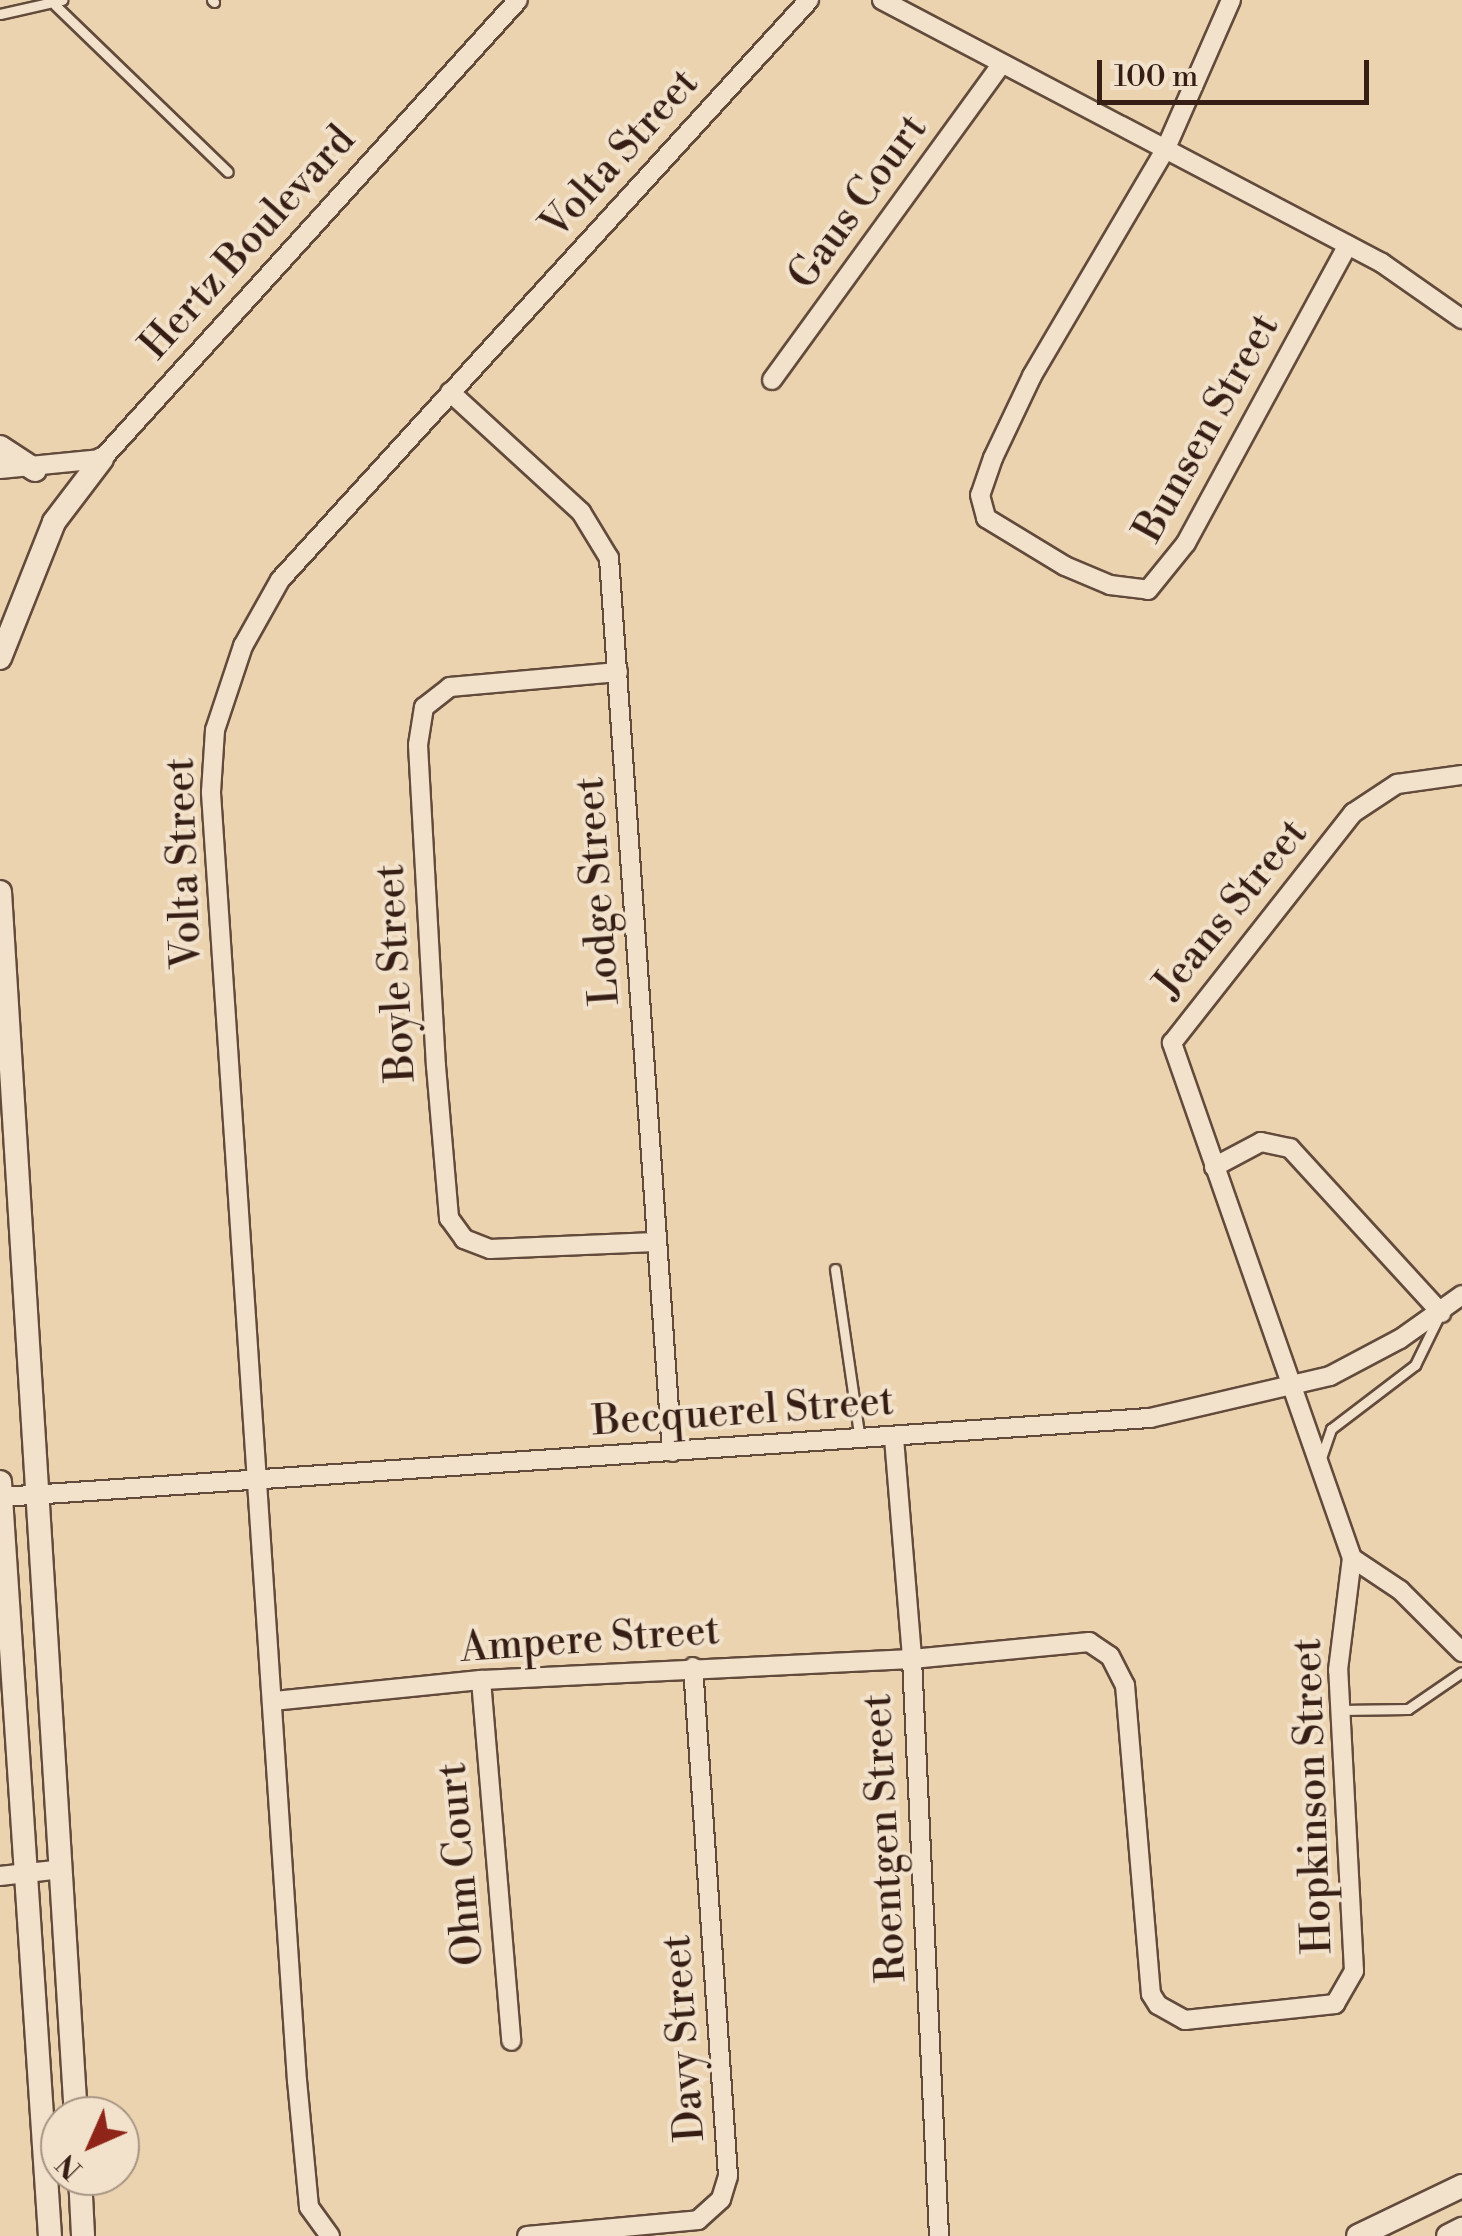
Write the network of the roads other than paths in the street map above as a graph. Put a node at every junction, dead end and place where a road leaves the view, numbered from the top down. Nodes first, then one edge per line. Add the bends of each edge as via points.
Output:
1 (518, 0) edge
2 (808, 0) edge
3 (882, 0) edge
4 (1231, 0) edge
5 (58, 3) edge
6 (0, 14) edge
7 (1001, 65) junction
8 (1165, 150) junction
9 (228, 172) dead end
10 (1348, 244) junction
11 (1462, 319) edge
12 (772, 380) dead end
13 (450, 392) junction
14 (0, 447) edge
15 (102, 459) junction
16 (0, 469) edge
17 (36, 470) junction
18 (0, 658) edge
19 (618, 672) junction
20 (1462, 775) edge
21 (0, 892) edge
22 (1214, 1166) junction
23 (655, 1242) junction
24 (836, 1269) dead end
25 (1462, 1295) edge
26 (1441, 1313) junction
27 (1297, 1388) junction
28 (894, 1438) junction
29 (860, 1441) junction
30 (672, 1452) junction
31 (1320, 1461) junction
32 (258, 1481) junction
33 (1, 1490) edge
34 (40, 1495) junction
35 (1352, 1558) junction
36 (1462, 1652) edge
37 (912, 1659) junction
38 (694, 1667) junction
39 (1462, 1672) edge
40 (481, 1680) junction
41 (274, 1700) junction
42 (1340, 1710) junction
43 (62, 1869) junction
44 (26, 1875) junction
45 (0, 1876) edge
46 (510, 2041) dead end
47 (75, 2096) edge
48 (1462, 2186) edge
49 (81, 2196) edge
50 (1462, 2229) edge
51 (50, 2236) edge
52 (83, 2236) edge
53 (330, 2236) edge
54 (527, 2236) edge
55 (939, 2236) edge
56 (1358, 2236) edge
57 (1448, 2236) edge

1 - 15 street, Hertz Boulevard
2 - 13 street, Volta Street
3 - 7 street
4 - 8 street
5 - 6 lane
5 - 9 lane
7 - 8 street
7 - 12 street, Gaus Court
8 - 10 street
8 - 10 street, Bunsen Street via 1032,376 982,486 986,518 1065,566 1130,591 1148,590 1160,580
10 - 11 street
13 - 19 street, Lodge Street via 598,534 609,558
13 - 32 street, Volta Street via 280,580 243,646 215,730 211,792
14 - 17 street
15 - 17 street
15 - 18 street via 54,522
16 - 17 street
19 - 23 street, Lodge Street
19 - 23 street, Boyle Street via 450,687 424,707 418,746 436,1066 448,1218 464,1239 490,1249
20 - 22 street, Jeans Street via 1397,784 1354,813 1178,1031 1173,1055
21 - 34 street
22 - 26 street via 1261,1142 1290,1148
22 - 27 street, Jeans Street
23 - 30 street, Lodge Street
24 - 29 lane
25 - 26 street, Becquerel Street
26 - 27 street, Becquerel Street
26 - 31 lane via 1416,1365 1331,1429
27 - 28 street, Becquerel Street via 1150,1418
27 - 31 street, Hopkinson Street
28 - 29 street, Becquerel Street
28 - 37 street, Roentgen Street
29 - 30 street, Becquerel Street
30 - 32 street, Becquerel Street
31 - 35 street, Hopkinson Street
32 - 34 street, Becquerel Street
32 - 41 street, Volta Street
33 - 34 street, Becquerel Street
33 - 44 street
34 - 43 street
35 - 36 street via 1400,1590
35 - 42 street, Hopkinson Street via 1340,1634
37 - 38 street, Ampere Street
37 - 42 street, Hopkinson Street via 1090,1642 1110,1656 1124,1685 1151,1994 1166,2013 1185,2020 1323,2009 1351,1983
37 - 55 street, Roentgen Street
38 - 40 street, Ampere Street
38 - 54 street, Davy Street via 728,2176 712,2212 698,2220
39 - 42 lane via 1408,1709
40 - 41 street, Ampere Street
40 - 46 street, Ohm Court
41 - 53 street via 309,2207
43 - 44 street
43 - 47 street
44 - 45 street
44 - 51 street
48 - 56 street
49 - 52 street
50 - 57 street

